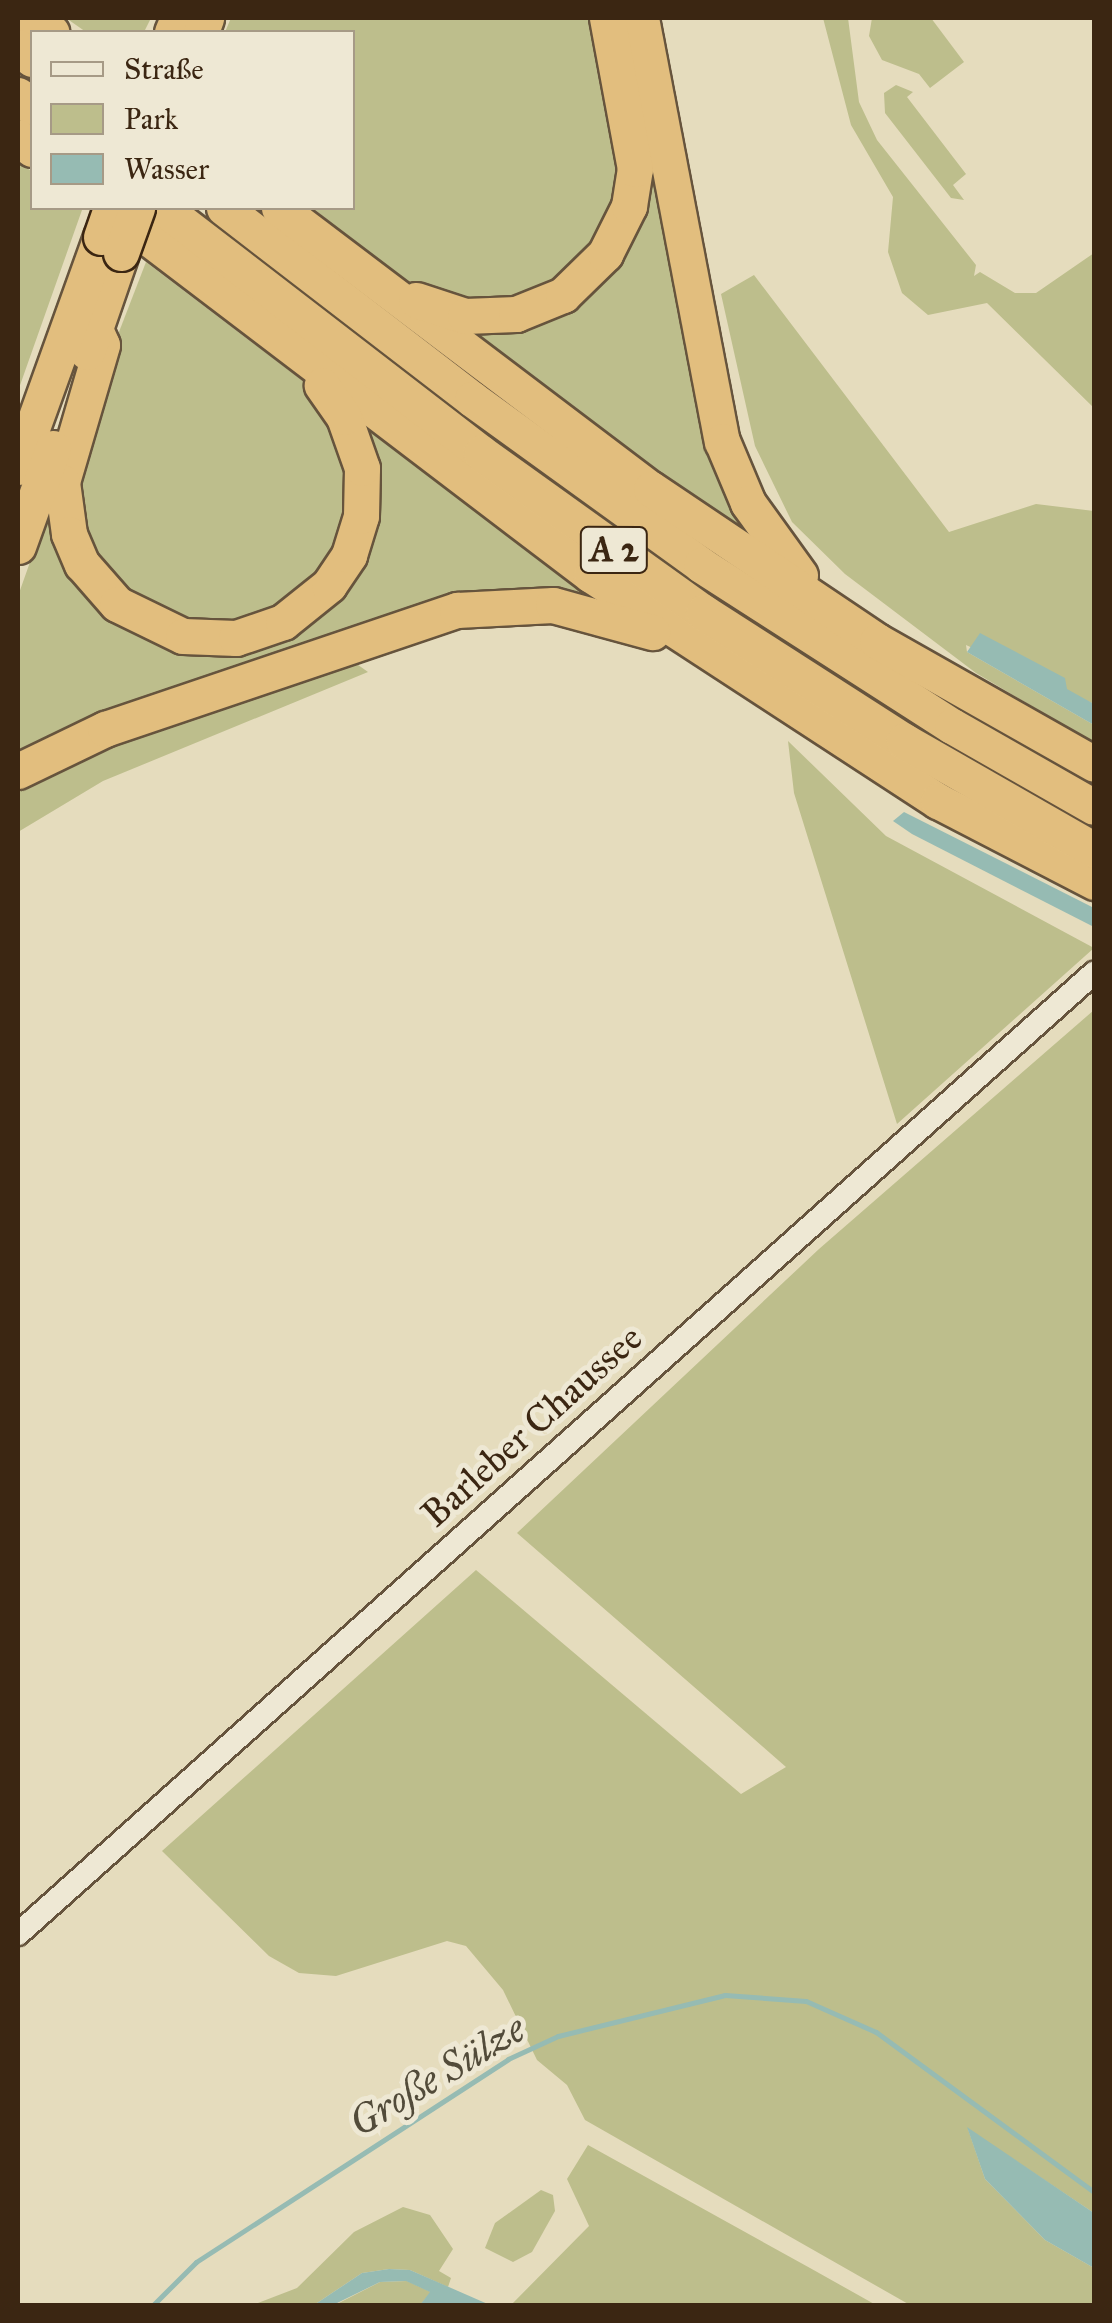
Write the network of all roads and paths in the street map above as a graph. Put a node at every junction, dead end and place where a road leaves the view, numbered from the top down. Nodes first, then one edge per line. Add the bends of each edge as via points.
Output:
1 (607, 18) edge
2 (641, 18) edge
3 (135, 210) edge
4 (166, 210) edge
5 (227, 210) edge
6 (283, 210) edge
7 (110, 226) edge
8 (351, 262) junction
9 (84, 320) junction
10 (264, 328) junction
11 (18, 419) edge
12 (18, 468) edge
13 (18, 546) edge
14 (877, 641) junction
15 (729, 666) junction
16 (1094, 764) edge
17 (18, 771) edge
18 (1094, 807) edge
19 (1094, 850) edge
20 (1094, 882) edge
21 (1094, 973) edge
22 (18, 1934) edge

1 - 8 highway via 630,122 634,178 620,229 586,276 525,311 466,316 424,304
2 - 14 highway via 727,458 784,559
3 - 7 highway, bridge
4 - 19 highway, A 2 via 702,612 904,741
5 - 18 highway, A 2 via 701,565 952,726
6 - 8 highway
7 - 9 highway
7 - 10 highway
8 - 14 highway via 599,452
9 - 10 highway via 102,345 62,482 74,548 101,589 134,615 183,636 225,639 273,627 310,603 349,556 361,516 362,468 344,416
9 - 11 highway via 53,326
9 - 12 highway
9 - 13 highway
10 - 15 highway via 527,529
14 - 16 highway
15 - 17 highway via 587,610 533,603 473,606 366,636 105,729
15 - 20 highway via 938,800
21 - 22 street, Barleber Chaussee

